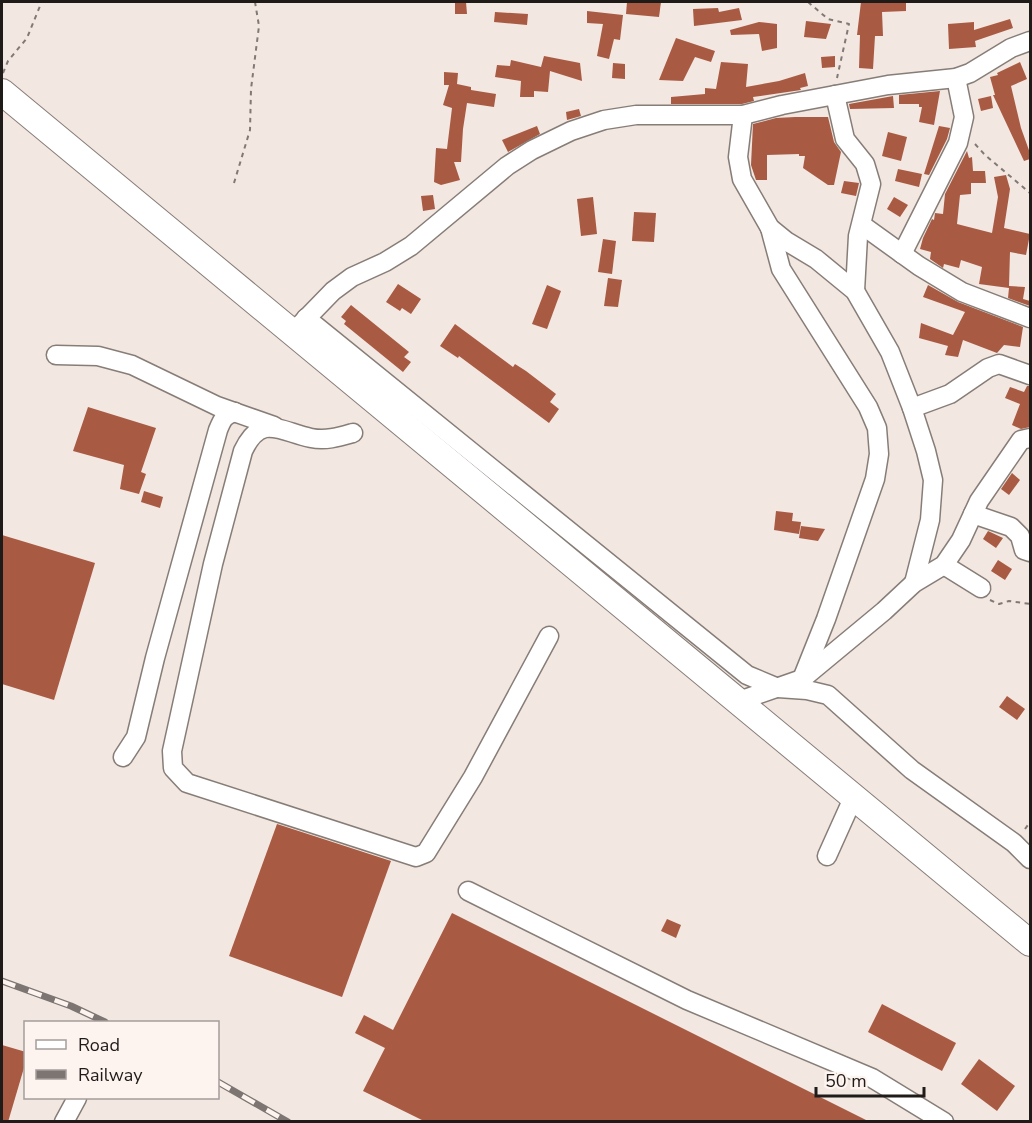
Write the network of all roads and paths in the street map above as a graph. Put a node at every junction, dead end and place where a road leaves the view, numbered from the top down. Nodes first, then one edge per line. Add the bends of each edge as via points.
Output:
1 (38, 2) edge
2 (255, 2) edge
3 (808, 2) edge
4 (1030, 41) edge
5 (2, 76) edge
6 (956, 78) junction
7 (2, 92) edge
8 (835, 95) junction
9 (743, 115) junction
10 (964, 117) junction
11 (234, 183) dead end
12 (1030, 193) edge
13 (862, 225) junction
14 (770, 228) junction
15 (902, 254) junction
16 (855, 291) junction
17 (1030, 318) edge
18 (300, 326) junction
19 (56, 355) dead end
20 (1030, 375) edge
21 (912, 408) junction
22 (235, 412) junction
23 (274, 426) junction
24 (353, 433) dead end
25 (1030, 438) edge
26 (973, 514) junction
27 (1030, 552) edge
28 (944, 565) junction
29 (914, 583) junction
30 (981, 588) joint
31 (1030, 604) edge
32 (549, 636) dead end
33 (802, 679) junction
34 (778, 688) junction
35 (739, 701) junction
36 (123, 757) dead end
37 (854, 796) junction
38 (827, 856) dead end
39 (1030, 859) edge
40 (468, 891) dead end
41 (1030, 943) edge
42 (76, 1099) edge
43 (64, 1122) edge
44 (944, 1122) edge

1 - 5 path via 40,6 27,38 8,61
2 - 11 path via 259,26 250,130
3 - 8 path via 828,19 849,24
4 - 6 street
6 - 8 street
6 - 10 street
7 - 18 highway
8 - 9 street
8 - 13 street via 845,139 865,164 871,184
9 - 14 street via 738,157 742,179
9 - 18 street via 636,115 571,131 507,166 411,246 352,277
10 - 12 path via 973,143
10 - 15 street via 958,143
13 - 15 street
13 - 16 street
14 - 16 street
14 - 33 street via 781,268 868,407 877,428 879,454 871,490
15 - 17 street via 962,292
16 - 21 street via 890,352
18 - 34 street via 747,675
18 - 35 highway
19 - 22 street via 98,356 132,364
20 - 21 street via 999,364 951,394
21 - 29 street via 933,480 930,520
22 - 23 street
22 - 36 street via 227,414 218,430 136,737
23 - 24 street via 311,438
23 - 32 street via 261,428 249,438 243,451 213,564 172,751 173,768 187,783 416,858 426,853 473,777
25 - 26 street via 1021,440
26 - 27 street via 1011,527 1020,536 1024,550
26 - 28 street
28 - 29 street
28 - 30 street
29 - 33 street
30 - 31 path via 988,599 999,604
33 - 34 street
34 - 35 street
34 - 39 street via 828,695 912,770 1014,843
35 - 37 highway
37 - 38 street
37 - 41 highway
40 - 44 street via 687,1000 872,1078
42 - 43 street

